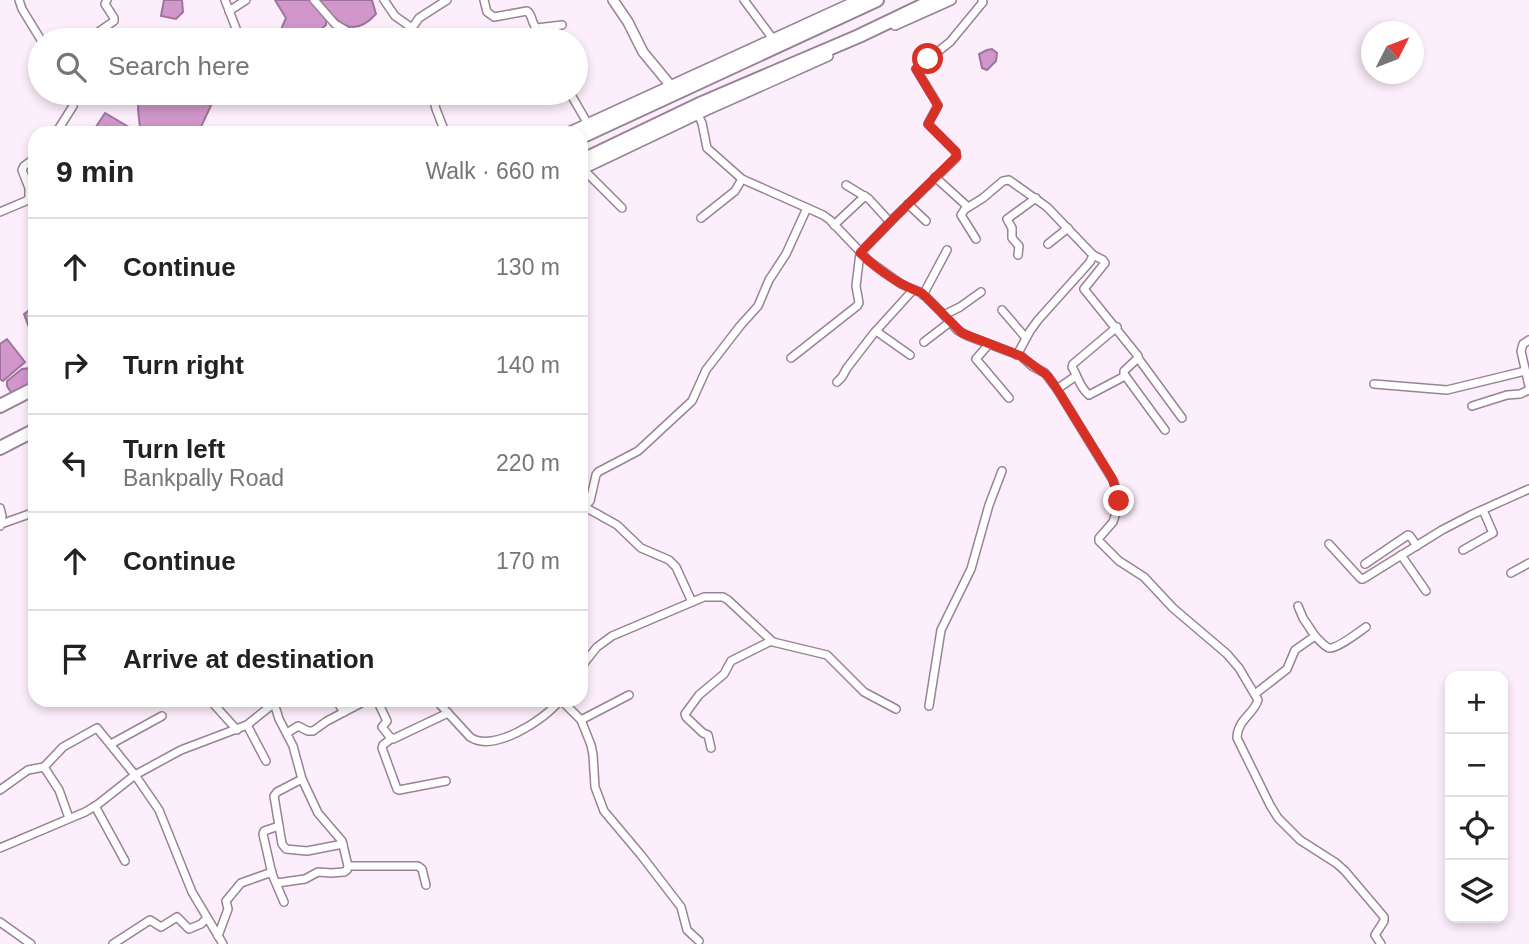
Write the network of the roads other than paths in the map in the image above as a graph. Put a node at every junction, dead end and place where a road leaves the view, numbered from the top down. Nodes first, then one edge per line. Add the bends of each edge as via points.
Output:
1 (19, 0) edge
2 (107, 0) edge
3 (225, 0) edge
4 (246, 0) edge
5 (314, 0) edge
6 (384, 0) edge
7 (447, 0) edge
8 (484, 0) edge
9 (613, 0) edge
10 (744, 0) edge
11 (858, 0) edge
12 (877, 0) edge
13 (934, 0) edge
14 (951, 0) edge
15 (982, 0) edge
16 (229, 11) junction
17 (562, 25) dead end
18 (34, 28) edge
19 (104, 28) edge
20 (236, 28) edge
21 (342, 28) edge
22 (412, 28) joint
23 (536, 28) edge
24 (543, 28) edge
25 (773, 39) junction
26 (671, 86) junction
27 (73, 105) edge
28 (435, 105) edge
29 (577, 105) edge
30 (698, 115) junction
31 (588, 124) junction
32 (60, 126) edge
33 (443, 126) edge
34 (583, 126) edge
35 (588, 134) edge
36 (28, 163) edge
37 (588, 164) edge
38 (588, 164) edge
39 (588, 173) edge
40 (935, 177) junction
41 (742, 178) junction
42 (28, 185) edge
43 (846, 185) dead end
44 (865, 196) junction
45 (1036, 198) junction
46 (28, 199) edge
47 (908, 204) junction
48 (622, 208) dead end
49 (807, 208) junction
50 (967, 208) junction
51 (0, 212) edge
52 (701, 218) dead end
53 (926, 221) dead end
54 (890, 222) junction
55 (834, 225) junction
56 (1068, 228) junction
57 (976, 239) dead end
58 (1048, 244) dead end
59 (947, 250) dead end
60 (860, 253) junction
61 (1018, 255) dead end
62 (1098, 258) junction
63 (913, 290) junction
64 (981, 292) dead end
65 (923, 295) junction
66 (1002, 310) dead end
67 (944, 315) junction
68 (950, 322) junction
69 (1116, 327) junction
70 (876, 331) junction
71 (1026, 338) junction
72 (1529, 340) edge
73 (924, 342) dead end
74 (989, 344) junction
75 (910, 355) dead end
76 (1017, 355) junction
77 (791, 358) dead end
78 (1138, 358) junction
79 (1525, 371) junction
80 (1076, 376) junction
81 (1125, 376) junction
82 (837, 382) dead end
83 (1374, 384) dead end
84 (1529, 388) edge
85 (1057, 389) junction
86 (28, 392) edge
87 (1009, 398) dead end
88 (1472, 405) dead end
89 (0, 406) edge
90 (1182, 418) dead end
91 (1165, 430) dead end
92 (28, 434) edge
93 (0, 448) edge
94 (1002, 471) dead end
95 (1529, 489) edge
96 (588, 493) edge
97 (0, 508) edge
98 (588, 509) edge
99 (1483, 510) junction
100 (28, 515) edge
101 (1, 525) edge
102 (1329, 544) dead end
103 (1417, 546) junction
104 (1463, 550) dead end
105 (1401, 555) junction
106 (1529, 563) edge
107 (1365, 564) dead end
108 (1511, 573) dead end
109 (1426, 591) dead end
110 (692, 602) junction
111 (1298, 606) dead end
112 (1366, 627) dead end
113 (1315, 636) junction
114 (771, 641) junction
115 (588, 658) edge
116 (1255, 694) junction
117 (629, 695) dead end
118 (929, 706) dead end
119 (216, 707) edge
120 (270, 707) edge
121 (277, 707) edge
122 (341, 707) edge
123 (354, 707) edge
124 (380, 707) edge
125 (442, 707) edge
126 (554, 707) edge
127 (567, 707) edge
128 (896, 709) dead end
129 (344, 712) junction
130 (448, 713) junction
131 (162, 716) dead end
132 (581, 720) junction
133 (247, 725) junction
134 (237, 730) junction
135 (287, 733) junction
136 (392, 738) junction
137 (111, 744) junction
138 (711, 748) dead end
139 (266, 761) dead end
140 (44, 767) junction
141 (135, 775) junction
142 (302, 779) junction
143 (446, 781) dead end
144 (0, 790) edge
145 (95, 806) junction
146 (69, 818) junction
147 (279, 826) junction
148 (343, 844) junction
149 (0, 848) edge
150 (125, 861) dead end
151 (348, 866) junction
152 (272, 872) junction
153 (277, 884) junction
154 (426, 885) dead end
155 (285, 902) dead end
156 (207, 918) junction
157 (0, 922) edge
158 (218, 936) junction
159 (699, 941) dead end
160 (30, 944) edge
161 (113, 944) edge
162 (223, 944) edge
163 (1381, 944) edge

1 - 18 street
2 - 19 street via 114,21
3 - 16 street
4 - 16 street
5 - 21 street
6 - 22 street via 395,16
7 - 22 street
8 - 23 street via 492,16 527,10
9 - 26 street via 643,52
10 - 25 street
11 - 25 street
12 - 35 highway
13 - 37 highway via 702,103
14 - 30 street
15 - 40 street via 950,42 916,69 938,106 928,124 957,154
16 - 20 street
17 - 24 street
25 - 26 street
26 - 31 street
27 - 32 street
28 - 33 street
29 - 31 street
30 - 38 street
30 - 41 street via 707,148
31 - 34 street
36 - 42 street via 22,170
39 - 48 street
40 - 47 street
40 - 50 street
41 - 49 street
41 - 52 street via 737,189
43 - 44 street
44 - 54 street
44 - 55 street
45 - 50 street via 1006,180
45 - 56 street
45 - 61 street via 1007,219
46 - 51 street
47 - 53 street
47 - 54 street
49 - 55 street
49 - 96 street via 763,298 706,370 692,401 638,451 598,472
50 - 57 street via 961,215
54 - 60 street
55 - 60 street
56 - 58 street
56 - 62 street
59 - 65 street
60 - 63 street
60 - 77 street via 858,304
62 - 69 street via 1105,265 1084,289
62 - 71 street
63 - 65 street
63 - 70 street
64 - 67 street
65 - 67 street
66 - 71 street
67 - 68 street
68 - 73 street
68 - 74 street via 962,333
69 - 78 street
69 - 80 street via 1073,364
70 - 75 street
70 - 82 street
71 - 76 street
72 - 79 street via 1521,351
74 - 76 street
74 - 87 street via 976,359
76 - 85 street via 1048,376
78 - 81 street via 1124,371
78 - 90 street
79 - 83 street via 1447,390
79 - 84 street
80 - 81 street via 1091,395
80 - 85 street
81 - 91 street
84 - 88 street
85 - 116 street via 1114,482 1119,504 1099,541 1227,654
86 - 89 highway
92 - 93 highway
94 - 118 street via 971,569 941,630
95 - 99 street
97 - 101 street
98 - 110 street via 617,525 641,548 669,560
99 - 103 street
99 - 104 street via 1493,533
100 - 101 street
102 - 105 street via 1361,579
103 - 105 street
103 - 107 street via 1408,535
105 - 109 street
106 - 108 street
110 - 114 street via 709,596 725,598
110 - 115 street via 606,640
111 - 113 street
112 - 113 street via 1331,647
113 - 116 street via 1295,650 1287,669
114 - 128 street via 827,655 864,692
114 - 138 street via 731,661 685,714 708,734
116 - 163 street via 1256,706 1237,734 1270,805 1300,840 1345,871 1384,917 1375,935
117 - 132 street
119 - 134 street
120 - 133 street
121 - 135 street
122 - 129 street
123 - 129 street
124 - 136 street via 387,721 382,727
125 - 130 street
126 - 130 street via 530,725 494,741 472,739
127 - 132 street
129 - 135 street via 313,731 298,726
130 - 136 street
131 - 137 street
132 - 159 street via 593,751 594,787 604,811 681,907 687,930
133 - 134 street
133 - 139 street
134 - 141 street via 181,750
135 - 142 street
136 - 143 street via 382,748 397,789
137 - 140 street via 95,728 64,747
137 - 141 street
140 - 144 street via 28,770
140 - 146 street
141 - 145 street
141 - 156 street via 159,810
142 - 147 street via 275,794
142 - 148 street via 318,813
145 - 146 street
145 - 150 street
146 - 149 street
147 - 148 street via 286,849 307,851
147 - 152 street via 263,832
148 - 151 street
151 - 153 street via 344,872 318,872
151 - 154 street via 418,866
152 - 153 street
152 - 158 street via 241,883 226,901 228,909
153 - 155 street
156 - 158 street
156 - 161 street via 188,929 177,917 161,927 150,920
157 - 160 street
158 - 162 street

